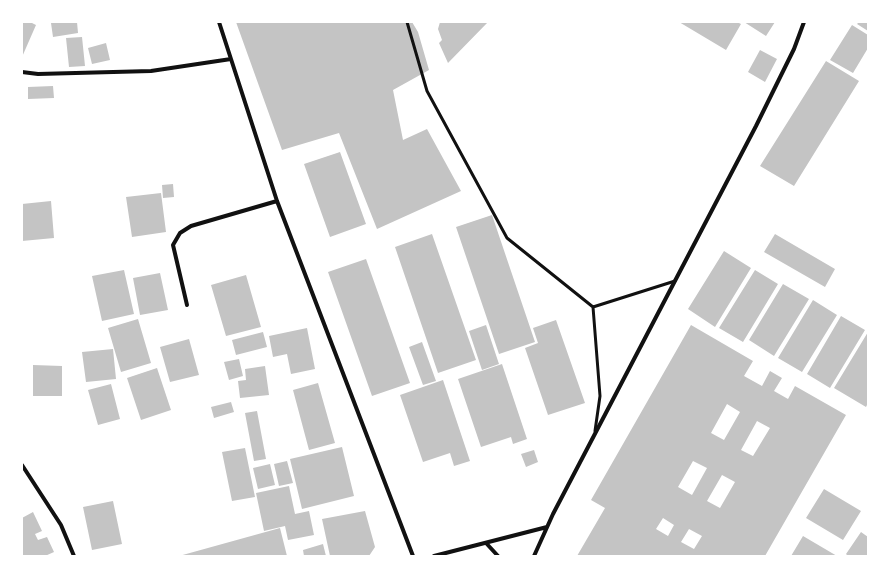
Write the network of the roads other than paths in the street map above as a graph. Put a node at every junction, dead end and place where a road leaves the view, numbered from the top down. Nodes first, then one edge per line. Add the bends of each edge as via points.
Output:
1 (219, 22) edge
2 (407, 22) edge
3 (804, 22) edge
4 (231, 58) junction
5 (22, 72) edge
6 (277, 201) junction
7 (676, 280) junction
8 (186, 305) dead end
9 (592, 307) junction
10 (595, 435) junction
11 (22, 465) edge
12 (547, 527) junction
13 (486, 543) junction
14 (74, 556) edge
15 (413, 556) edge
16 (434, 556) edge
17 (498, 556) edge
18 (534, 556) edge

1 - 4 street
2 - 9 lane via 427,91 508,238
3 - 7 street via 794,49 756,126
4 - 5 street via 151,72
4 - 6 street
6 - 8 street via 197,224 180,232 173,245
6 - 15 street
7 - 9 lane
7 - 10 street
9 - 10 lane via 600,396
10 - 12 street
11 - 14 street via 61,525
12 - 13 street
12 - 18 street
13 - 16 street
13 - 17 street

